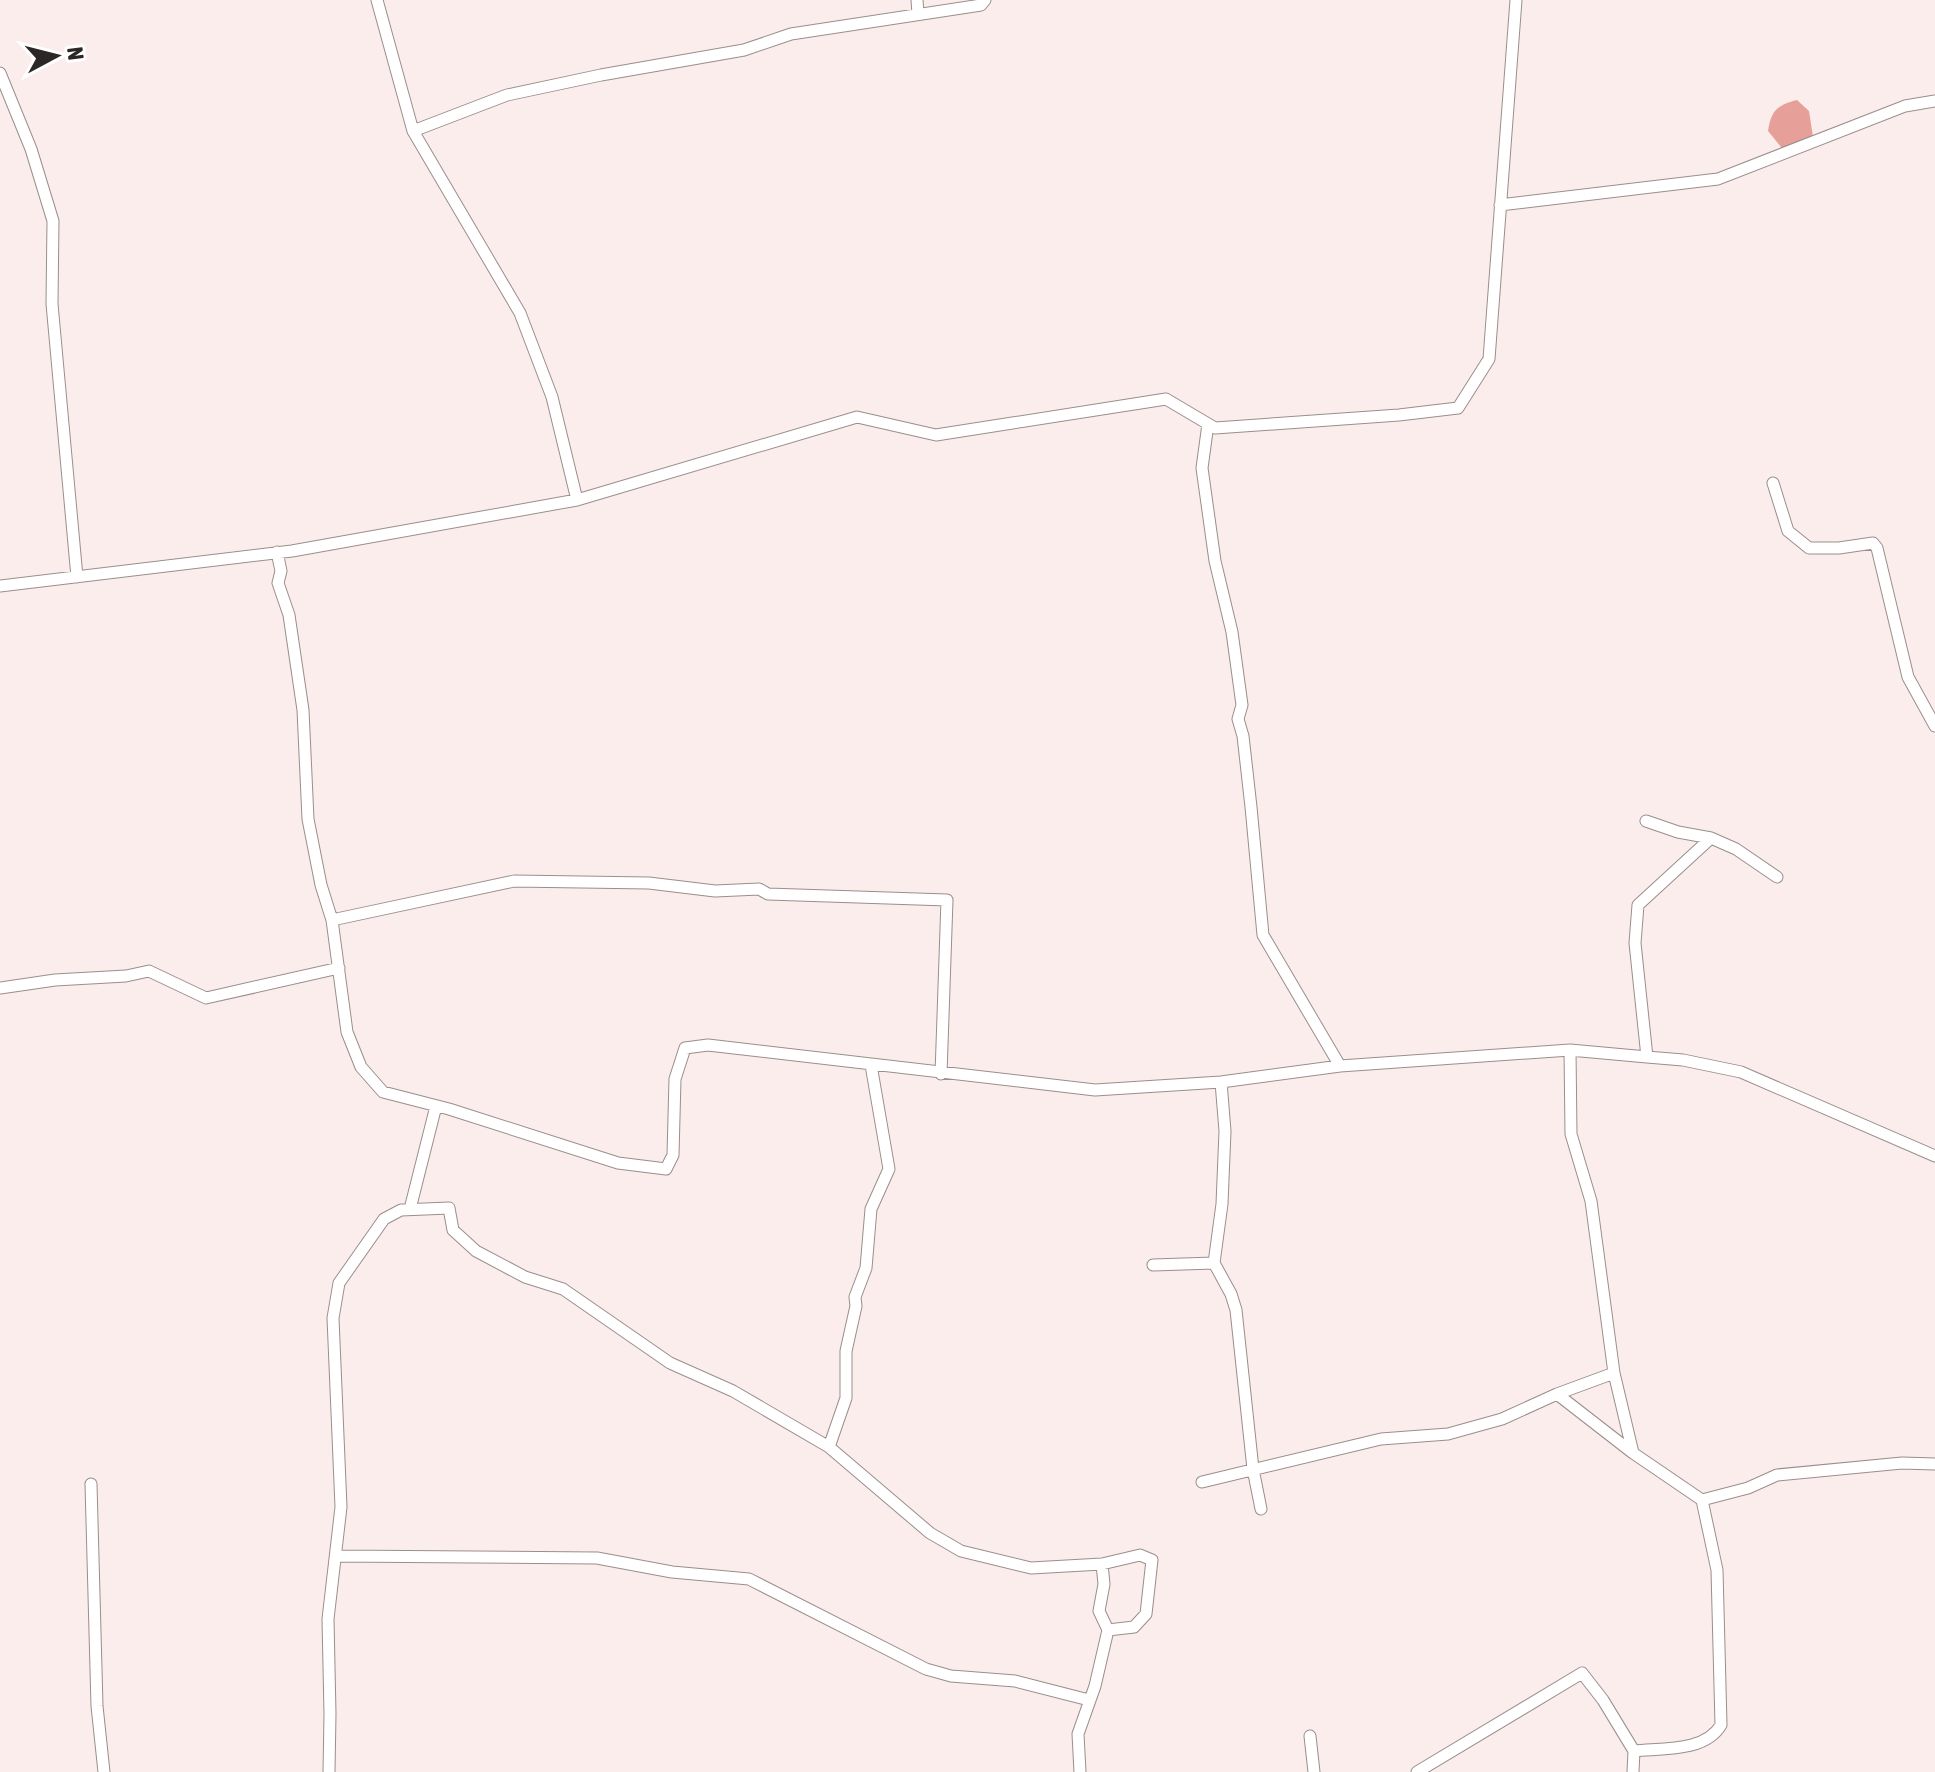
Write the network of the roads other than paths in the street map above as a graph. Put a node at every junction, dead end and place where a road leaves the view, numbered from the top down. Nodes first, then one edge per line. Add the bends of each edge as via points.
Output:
1 (377, 0) edge
2 (917, 0) edge
3 (985, 0) edge
4 (1516, 0) edge
5 (918, 14) junction
6 (0, 73) edge
7 (1935, 101) edge
8 (413, 131) junction
9 (1500, 205) junction
10 (1208, 424) junction
11 (1773, 483) dead end
12 (577, 500) junction
13 (277, 552) junction
14 (77, 577) junction
15 (0, 586) edge
16 (1935, 726) edge
17 (1646, 821) dead end
18 (1711, 838) junction
19 (1777, 877) dead end
20 (332, 920) junction
21 (339, 968) junction
22 (0, 988) edge
23 (1570, 1050) junction
24 (1647, 1057) junction
25 (871, 1065) junction
26 (1340, 1066) junction
27 (941, 1074) junction
28 (1221, 1082) junction
29 (436, 1106) junction
30 (1935, 1156) edge
31 (410, 1209) junction
32 (1214, 1263) junction
33 (1153, 1265) dead end
34 (1614, 1373) junction
35 (1557, 1394) junction
36 (829, 1447) junction
37 (1633, 1453) junction
38 (1935, 1464) edge
39 (1253, 1469) junction
40 (1202, 1482) dead end
41 (91, 1484) dead end
42 (1702, 1500) junction
43 (1261, 1509) dead end
44 (337, 1556) junction
45 (1102, 1564) junction
46 (1108, 1630) junction
47 (1089, 1700) junction
48 (1310, 1736) dead end
49 (1634, 1751) junction
50 (104, 1772) edge
51 (329, 1772) edge
52 (1080, 1772) edge
53 (1314, 1772) edge
54 (1417, 1772) edge
55 (1633, 1772) edge

1 - 8 street
2 - 5 street
3 - 5 street via 981,5
4 - 9 street
5 - 8 street via 791,34 744,50 507,95
6 - 14 street via 53,221 52,304
7 - 9 street via 1905,106 1718,179
8 - 12 street via 520,313 552,397
9 - 10 street via 1489,359 1458,408 1215,428
10 - 12 street via 1166,399 936,435 857,417
10 - 26 street via 1202,468 1242,705 1238,719 1263,935
11 - 16 street via 1788,531 1809,548 1873,543 1877,548 1908,677
12 - 13 street
13 - 14 street
13 - 20 street via 278,583 289,615 303,710 308,819
14 - 15 street
17 - 18 street
18 - 19 street
18 - 24 street via 1638,905 1635,943
20 - 21 street
20 - 27 street via 514,881 947,900
21 - 22 street via 206,998 149,971
21 - 29 street via 347,1032 361,1067 383,1092
23 - 24 street
23 - 26 street
23 - 34 street via 1571,1134 1591,1201
24 - 30 street via 1741,1072
25 - 27 street
25 - 29 street via 708,1045 685,1048 675,1079 673,1155 666,1169 618,1163
25 - 36 street via 889,1169 871,1209 866,1268 846,1351 846,1398
26 - 28 street
27 - 28 street via 1095,1090
28 - 32 street via 1225,1131
29 - 31 street
31 - 36 street via 449,1208 453,1230 476,1251 525,1277 563,1289 670,1363 733,1391
31 - 44 street via 384,1219 339,1283 333,1318 341,1507
32 - 33 street
32 - 39 street via 1236,1310
34 - 35 street
34 - 37 street
35 - 37 street
35 - 39 street via 1502,1419 1448,1434 1381,1439
36 - 45 street via 930,1533 961,1551 1031,1568
37 - 42 street
38 - 42 street via 1777,1475
39 - 40 street
39 - 43 street
41 - 50 street via 97,1706
42 - 49 street via 1717,1570 1721,1725 1699,1744
44 - 47 street via 597,1558 749,1579 926,1669 1015,1681
44 - 51 street via 328,1619
45 - 46 street via 1099,1611
45 - 46 street via 1140,1555 1152,1560 1146,1614 1134,1627
46 - 47 street
47 - 52 street via 1078,1734
48 - 53 street
49 - 54 street via 1582,1673
49 - 55 street

